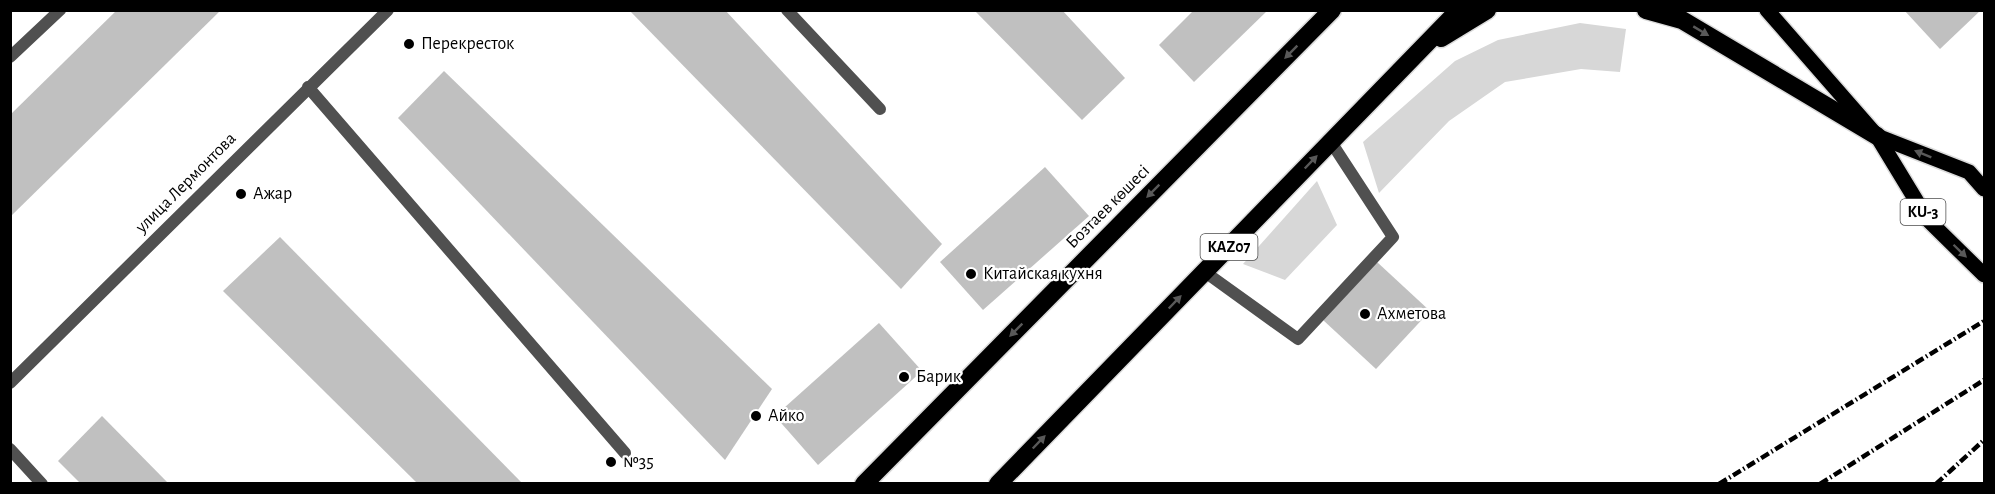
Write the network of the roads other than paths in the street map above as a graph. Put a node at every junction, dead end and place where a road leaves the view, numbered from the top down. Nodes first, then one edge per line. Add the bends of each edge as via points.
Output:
1 (60, 10) edge
2 (388, 10) edge
3 (787, 10) edge
4 (1332, 10) edge
5 (1459, 10) edge
6 (1487, 10) edge
7 (1646, 10) edge
8 (1767, 10) edge
9 (1419, 52) junction
10 (10, 57) edge
11 (308, 87) junction
12 (880, 109) dead end
13 (1877, 136) junction
14 (1332, 142) junction
15 (1984, 189) edge
16 (1205, 272) junction
17 (1984, 275) edge
18 (10, 383) edge
19 (10, 449) edge
20 (625, 453) dead end
21 (42, 483) edge
22 (864, 483) edge
23 (998, 483) edge

1 - 10 street
2 - 11 street, улица Лермонтова
3 - 12 street
4 -> 22 highway, Бозтаев көшесі
5 - 9 highway, KAZ07
6 - 9 highway
7 -> 13 highway via 1682,20
8 - 13 main road, KU-3
9 - 14 highway, KAZ07
11 - 18 street, улица Лермонтова
11 - 20 street
15 -> 13 main road, KU-3 via 1969,172
13 -> 17 main road, KU-3 via 1928,220
16 -> 14 highway, KAZ07
14 - 16 street via 1393,237 1298,339
23 -> 16 highway, KAZ07
19 - 21 street

